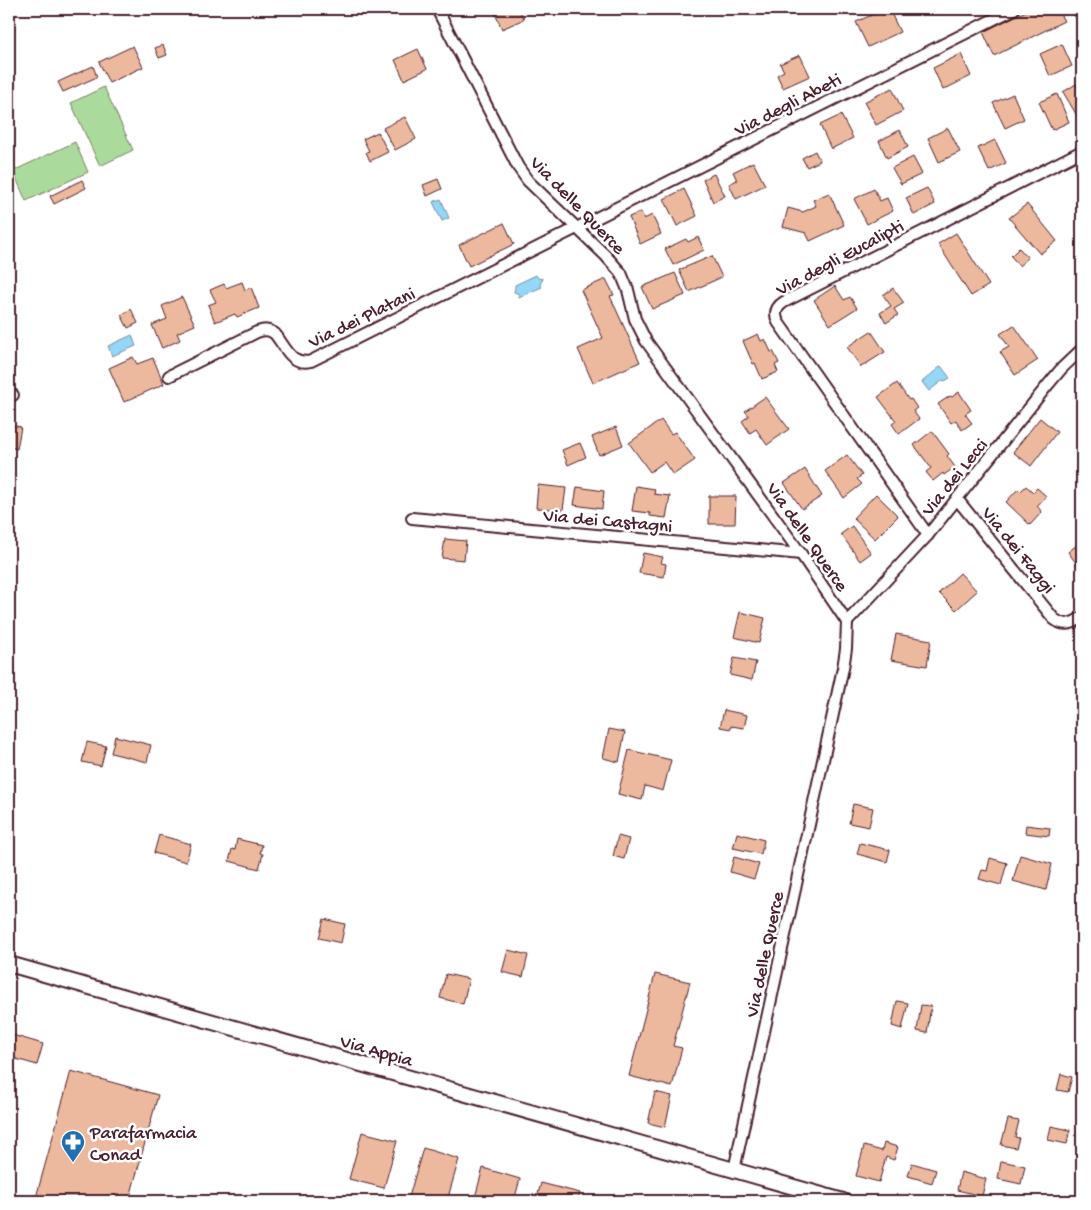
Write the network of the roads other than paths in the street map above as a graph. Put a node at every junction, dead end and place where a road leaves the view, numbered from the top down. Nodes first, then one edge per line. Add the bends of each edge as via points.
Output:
1 (437, 9) edge
2 (1014, 9) edge
3 (1082, 151) edge
4 (576, 228) junction
5 (1082, 349) edge
6 (169, 376) dead end
7 (957, 500) junction
8 (412, 518) dead end
9 (928, 535) junction
10 (801, 554) junction
11 (1082, 617) edge
12 (847, 622) junction
13 (9, 964) edge
14 (734, 1170) junction
15 (843, 1201) edge

1 - 4 street, Via delle Querce via 518,168
2 - 4 street, Via degli Abeti
3 - 9 street, Via degli Eucalipti via 784,302 776,311 778,322
4 - 6 street, Via dei Platani via 311,361 297,361 275,334 264,330
4 - 10 street, Via delle Querce via 621,273 643,336
5 - 7 street, Via dei Lecci via 1047,386
7 - 9 street, Via dei Lecci
7 - 11 street, Via dei Faggi via 1057,621 1068,624
8 - 10 street, Via dei Castagni
9 - 12 street, Via dei Lecci
10 - 12 street, Via delle Querce
12 - 14 street, Via delle Querce via 843,668
13 - 14 street, Via Appia
14 - 15 street, Via Appia

